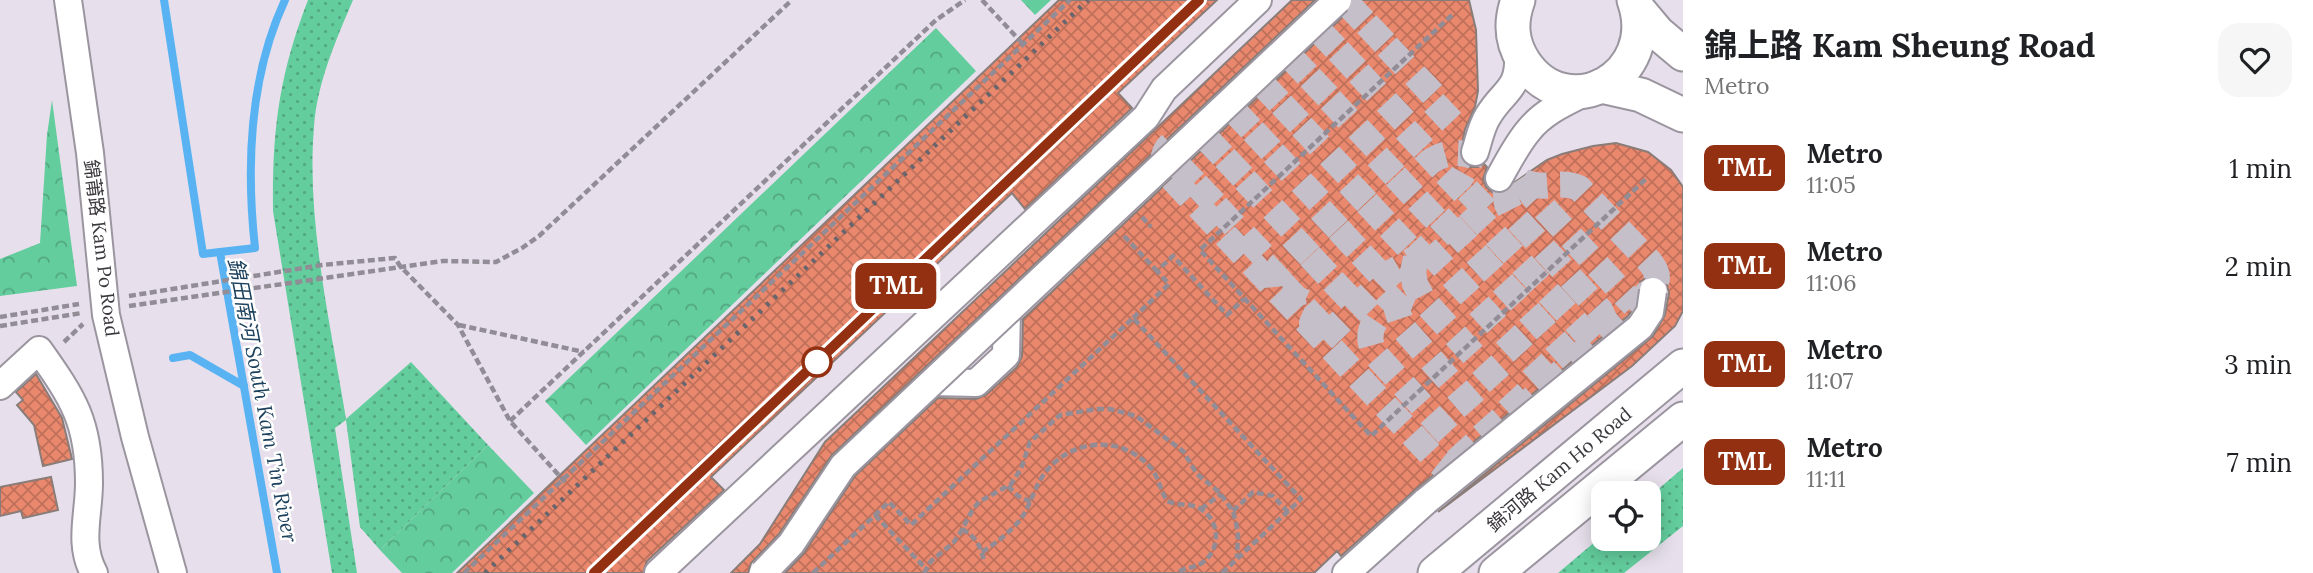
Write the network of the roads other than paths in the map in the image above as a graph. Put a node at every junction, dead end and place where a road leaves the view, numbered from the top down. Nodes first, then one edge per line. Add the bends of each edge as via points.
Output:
1 (68, 0) edge
2 (1258, 0) edge
3 (1338, 0) edge
4 (1513, 4) edge
5 (1636, 4) edge
6 (1518, 53) junction
7 (1683, 54) edge
8 (1596, 88) junction
9 (1683, 115) edge
10 (1475, 152) tunnel mouth
11 (1508, 180) tunnel mouth
12 (1653, 291) dead end
13 (1683, 366) edge
14 (0, 386) edge
15 (1683, 419) edge
16 (94, 573) edge
17 (173, 573) edge
18 (658, 573) edge
19 (763, 573) edge
20 (1346, 573) edge
21 (1435, 573) edge
22 (1496, 573) edge

1 - 17 street, 錦莆路 Kam Po Road via 105,305
2 - 18 street via 1164,89 1146,117
3 - 19 street, bridge via 843,466 791,544
4 - 6 main road via 1513,39
5 - 7 main road via 1658,33
5 - 8 main road via 1640,30 1636,49 1615,79
6 - 8 main road via 1539,80 1556,88
6 - 10 street via 1516,81 1507,95 1484,110
8 - 9 main road via 1641,95
8 - 11 street via 1562,104 1529,129 1516,151
12 - 20 street, bridge via 1650,312 1640,327 1426,501
13 - 21 main road, 錦河路 Kam Ho Road
14 - 16 street via 50,348 82,423 88,453 85,553
15 - 22 main road, 錦河路 Kam Ho Road

